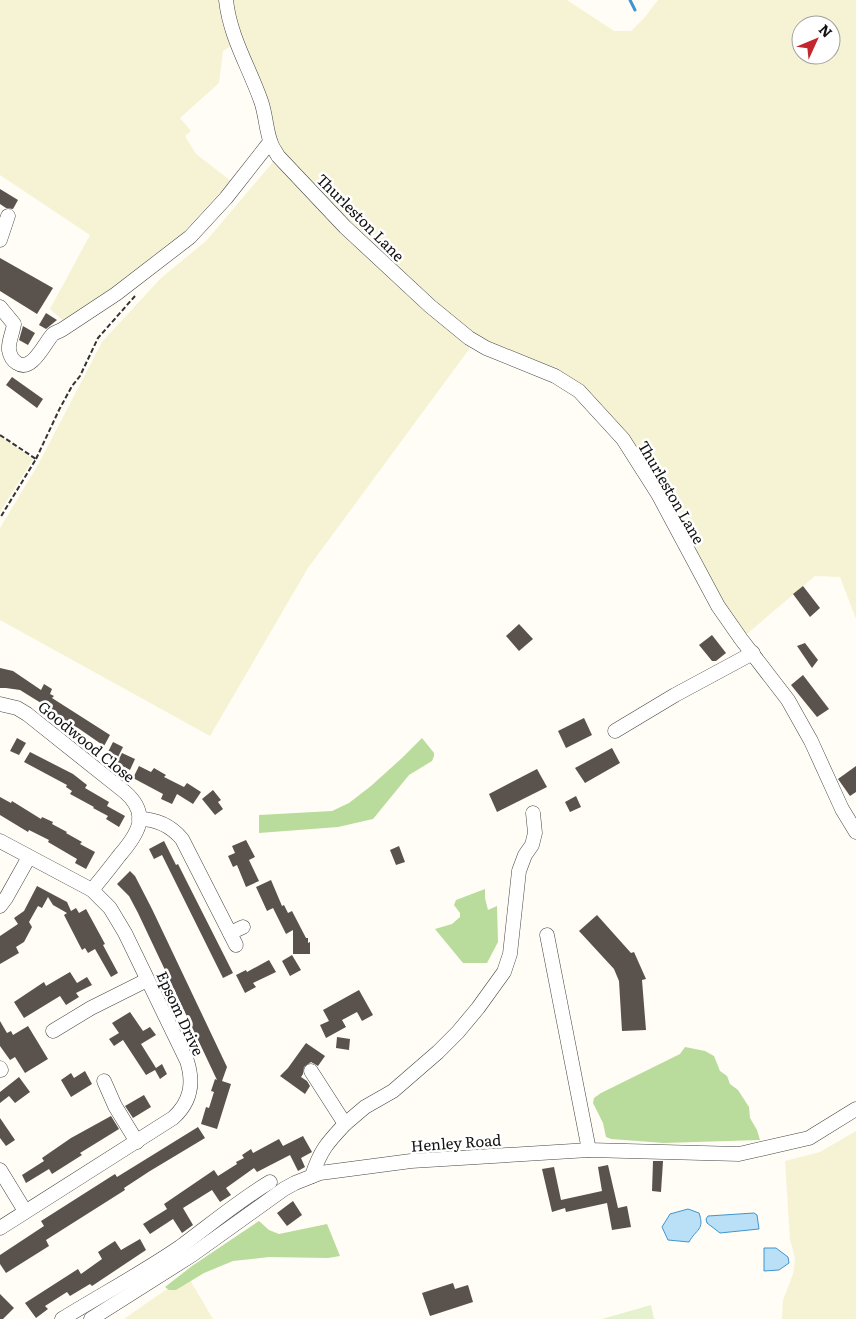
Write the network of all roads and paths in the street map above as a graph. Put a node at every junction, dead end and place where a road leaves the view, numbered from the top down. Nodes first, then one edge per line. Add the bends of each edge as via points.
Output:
1 (226, 0) edge
2 (270, 142) junction
3 (8, 216) dead end
4 (0, 240) edge
5 (140, 290) dead end
6 (0, 307) edge
7 (0, 435) edge
8 (36, 459) junction
9 (0, 518) edge
10 (752, 653) junction
11 (0, 704) edge
12 (615, 732) dead end
13 (533, 813) dead end
14 (139, 819) junction
15 (856, 832) edge
16 (0, 841) edge
17 (29, 857) junction
18 (92, 890) junction
19 (0, 906) edge
20 (243, 927) dead end
21 (547, 935) dead end
22 (147, 980) junction
23 (53, 1031) dead end
24 (311, 1071) dead end
25 (104, 1080) dead end
26 (856, 1109) edge
27 (345, 1124) junction
28 (137, 1142) junction
29 (589, 1150) junction
30 (0, 1170) edge
31 (312, 1176) junction
32 (270, 1182) dead end
33 (235, 1205) junction
34 (25, 1211) junction
35 (244, 1217) junction
36 (0, 1228) edge
37 (70, 1317) edge
38 (91, 1319) edge

1 - 2 street, Thurleston Lane via 240,54 261,101
2 - 6 street via 190,237 116,294 54,333 34,360 26,365 18,365 10,357 14,324
2 - 10 street, Thurleston Lane via 278,156 346,227 469,338 555,376 579,391 623,439 658,494 718,606
3 - 4 street
5 - 8 path via 98,338
7 - 8 path
8 - 9 path
10 - 12 street
10 - 15 street, Thurleston Lane via 788,700
11 - 14 street, Goodwood Close via 22,711 125,792 134,802
13 - 27 street via 535,833 519,871 510,954 504,972 478,1008 438,1052 393,1091 365,1107
14 - 18 street via 135,836
14 - 20 street via 163,823 182,840 233,939
16 - 17 street, Epsom Drive
17 - 18 street, Epsom Drive
17 - 19 street
18 - 22 street, Epsom Drive via 115,915
21 - 29 street
22 - 23 street
22 - 28 street, Epsom Drive via 186,1061 191,1089 181,1112
24 - 27 street
25 - 28 street via 115,1106
26 - 29 street, Henley Road via 809,1138 739,1154
27 - 31 street via 325,1145
28 - 34 street, Epsom Drive
29 - 31 street, Henley Road via 411,1161
30 - 34 street
31 - 35 street, Henley Road via 284,1189
32 - 33 street
33 - 35 street
33 - 37 street via 179,1248
34 - 36 street, Epsom Drive
35 - 38 street, Henley Road via 192,1255

